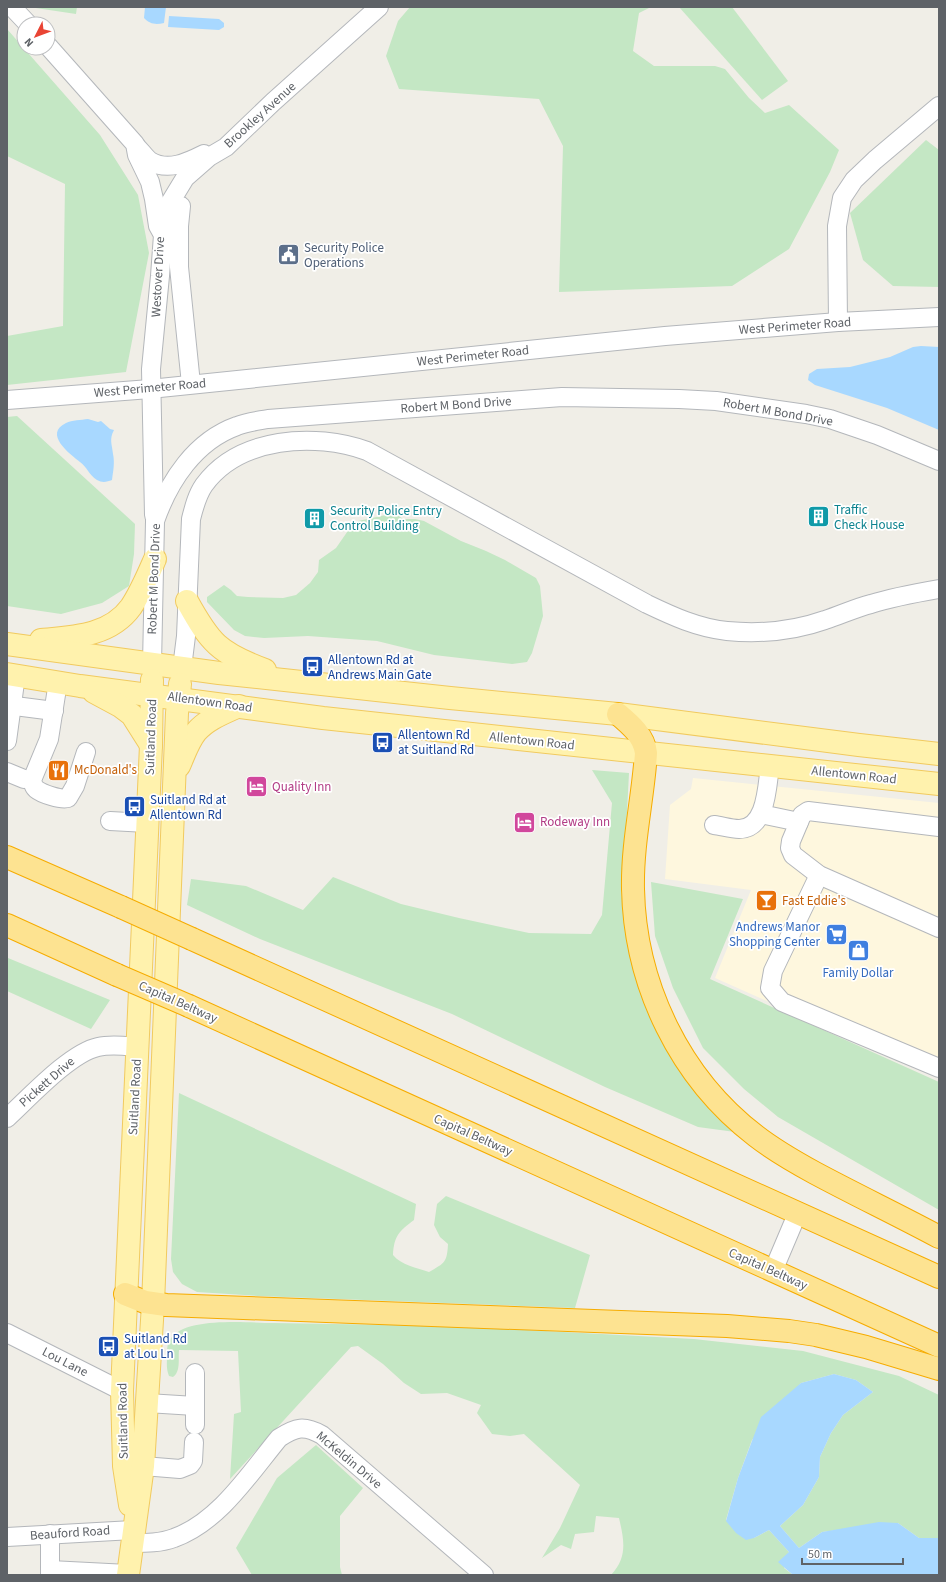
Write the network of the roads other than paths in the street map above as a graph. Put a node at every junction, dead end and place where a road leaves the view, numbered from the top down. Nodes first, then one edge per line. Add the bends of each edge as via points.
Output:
1 (12, 7) edge
2 (379, 7) edge
3 (20, 16) edge
4 (56, 55) edge
5 (939, 106) edge
6 (135, 144) junction
7 (226, 147) junction
8 (143, 168) junction
9 (194, 177) junction
10 (163, 235) junction
11 (939, 317) edge
12 (838, 322) junction
13 (191, 384) junction
14 (150, 389) junction
15 (7, 400) edge
16 (939, 462) edge
17 (154, 521) junction
18 (155, 559) junction
19 (939, 589) edge
20 (187, 601) junction
21 (7, 644) edge
22 (152, 664) junction
23 (182, 668) junction
24 (12, 675) edge
25 (294, 681) junction
26 (58, 682) junction
27 (80, 686) junction
28 (152, 694) junction
29 (179, 698) junction
30 (10, 705) edge
31 (239, 706) junction
32 (54, 714) junction
33 (618, 714) junction
34 (7, 741) edge
35 (152, 745) junction
36 (86, 752) dead end
37 (646, 753) junction
38 (939, 754) edge
39 (770, 766) junction
40 (7, 772) edge
41 (175, 775) junction
42 (24, 780) dead end
43 (939, 784) edge
44 (761, 814) junction
45 (110, 821) dead end
46 (799, 822) junction
47 (147, 824) junction
48 (714, 825) dead end
49 (939, 827) edge
50 (7, 858) edge
51 (819, 875) junction
52 (7, 925) edge
53 (939, 928) edge
54 (138, 1047) junction
55 (939, 1068) edge
56 (7, 1118) edge
57 (798, 1212) junction
58 (939, 1238) edge
59 (773, 1271) junction
60 (939, 1277) edge
61 (126, 1294) junction
62 (153, 1304) junction
63 (7, 1333) edge
64 (939, 1346) edge
65 (939, 1369) edge
66 (195, 1373) dead end
67 (122, 1391) junction
68 (146, 1403) junction
69 (195, 1406) junction
70 (142, 1466) junction
71 (50, 1534) junction
72 (133, 1536) junction
73 (7, 1537) edge
74 (50, 1572) edge
75 (99, 1574) edge
76 (128, 1575) edge
77 (484, 1575) edge

1 - 3 street
2 - 7 street, Brookley Avenue
4 - 6 street, Westover Drive
5 - 12 street via 875,160 854,180 842,198 837,226
6 - 7 street via 149,160 170,166 184,164 212,149
6 - 8 street, Westover Drive
7 - 9 street, Brookley Avenue via 209,157
8 - 9 street via 158,175 175,178
8 - 10 street, Westover Drive via 150,182 158,226
9 - 10 street, Brookley Avenue via 171,200
9 - 13 street, Westover Drive via 180,208 179,226 179,267
10 - 14 street, Westover Drive
11 - 12 street, West Perimeter Road
12 - 13 street, West Perimeter Road via 665,336
13 - 14 street, West Perimeter Road
14 - 15 street, West Perimeter Road
14 - 17 street, Westover Drive
16 - 17 street, Robert M Bond Drive via 877,434 806,414 716,401 562,396 248,422 224,431 194,454 182,468
17 - 18 street, Robert M Bond Drive
18 - 21 main road via 131,608 108,627 76,636
18 - 22 street, Robert M Bond Drive
19 - 20 street via 871,603 824,621 788,630 725,631 700,626 647,604 367,451 349,444 326,440 258,448 229,461 204,485 195,502 191,519
20 - 23 street
20 - 25 main road via 203,629 221,649 244,662
21 - 22 main road
22 - 23 main road
22 - 28 main road, Suitland Road
23 - 25 main road
23 - 29 main road, Suitland Road
24 - 26 main road, Allentown Road
24 - 30 street
25 - 33 main road
26 - 27 main road, Allentown Road
26 - 32 street
27 - 28 main road, Allentown Road
27 - 35 main road via 127,710
28 - 29 main road, Allentown Road
28 - 35 main road, Suitland Road
29 - 31 main road, Allentown Road
29 - 41 main road, Suitland Road
30 - 32 street
30 - 34 street
31 - 37 main road, Allentown Road via 323,718
31 - 41 main road via 201,726 191,740
32 - 36 street via 49,739 32,780 36,789 54,797 68,798 75,786
33 - 37 highway via 642,739
33 - 38 main road
35 - 47 main road, Suitland Road
37 - 39 main road, Allentown Road
37 - 58 highway via 632,871 636,926 640,955 653,997 680,1053 714,1096 756,1136 787,1157
39 - 43 main road, Allentown Road
39 - 44 street
40 - 42 street
41 - 62 main road, Suitland Road
44 - 46 street
44 - 48 street via 745,828
45 - 47 street
46 - 49 street via 802,815 808,811
46 - 51 street via 790,848 793,855
47 - 54 main road, Suitland Road
50 - 57 highway, bridge
51 - 53 street
51 - 55 street via 773,971 770,988 782,1002
52 - 59 highway, Capital Beltway, bridge
54 - 56 street, Pickett Drive via 99,1046 83,1052
54 - 61 main road, Suitland Road
57 - 59 street
57 - 60 highway
59 - 64 highway, Capital Beltway
61 - 62 highway
61 - 67 main road, Suitland Road
62 - 65 highway via 759,1328 842,1341
62 - 68 main road, Suitland Road
63 - 67 street, Lou Lane
66 - 69 street
67 - 72 main road, Suitland Road via 124,1466
68 - 69 street
68 - 70 main road, Suitland Road
69 - 70 street via 193,1461 180,1469
70 - 72 main road, Suitland Road
71 - 72 street, Beauford Road
71 - 73 street, Beauford Road
71 - 74 street
72 - 76 main road, Suitland Road
72 - 77 street, McKeldin Drive via 148,1543 174,1538 189,1531 222,1506 279,1438 291,1430 312,1429
74 - 75 street
75 - 76 street

